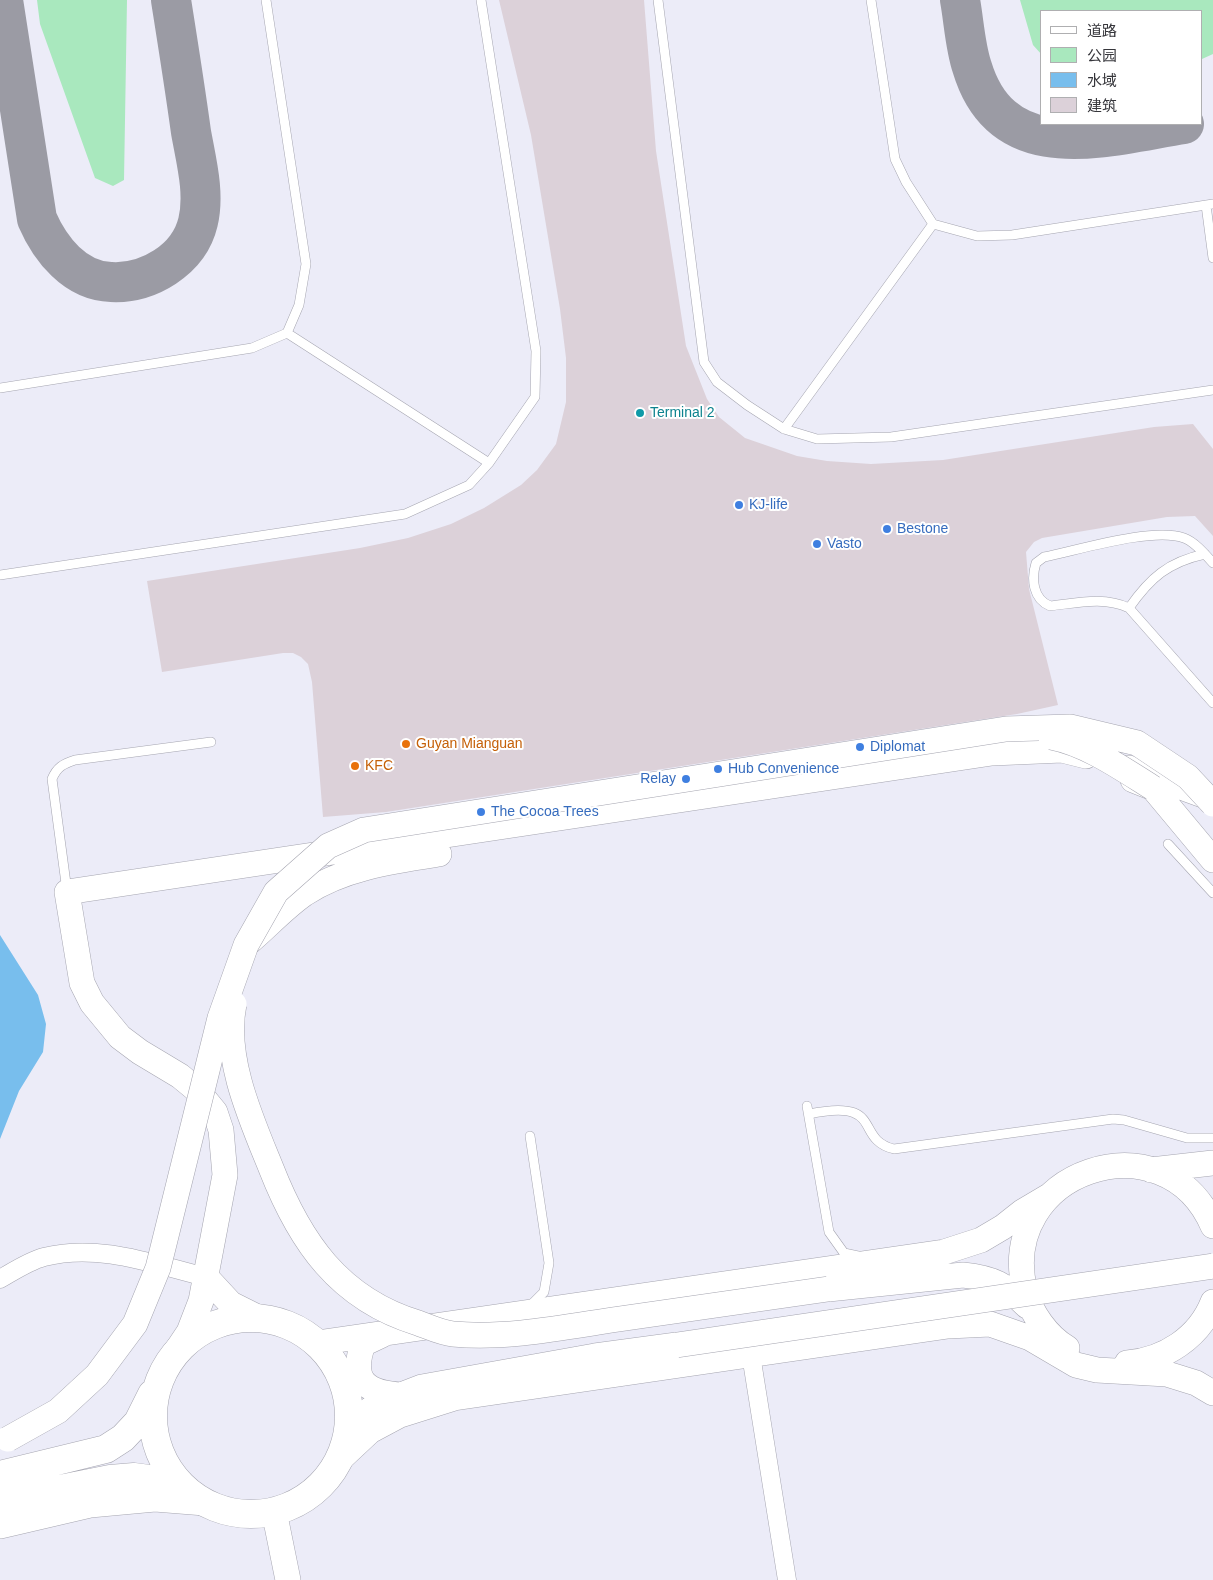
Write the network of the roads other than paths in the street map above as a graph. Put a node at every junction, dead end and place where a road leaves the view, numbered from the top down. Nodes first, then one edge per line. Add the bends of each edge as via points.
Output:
1 (266, 0) edge
2 (481, 0) edge
3 (658, 0) edge
4 (871, 0) edge
5 (1210, 205) edge
6 (933, 224) junction
7 (1213, 258) edge
8 (287, 333) junction
9 (0, 388) edge
10 (1213, 390) edge
11 (784, 429) junction
12 (490, 462) junction
13 (1205, 554) junction
14 (1213, 563) edge
15 (0, 575) edge
16 (1129, 608) junction
17 (1213, 703) edge
18 (1006, 729) junction
19 (211, 742) dead end
20 (1153, 788) junction
21 (1213, 799) edge
22 (1213, 804) edge
23 (1168, 844) dead end
24 (1213, 860) edge
25 (67, 892) junction
26 (1213, 893) edge
27 (246, 945) junction
28 (530, 1136) dead end
29 (1213, 1138) edge
30 (1213, 1163) edge
31 (1151, 1170) junction
32 (1049, 1196) junction
33 (1213, 1226) edge
34 (877, 1262) junction
35 (1213, 1266) edge
36 (206, 1277) junction
37 (0, 1279) edge
38 (1213, 1302) edge
39 (524, 1313) junction
40 (259, 1318) junction
41 (1042, 1324) junction
42 (385, 1334) junction
43 (317, 1343) junction
44 (1064, 1346) junction
45 (751, 1355) junction
46 (173, 1356) junction
47 (1138, 1362) junction
48 (1097, 1370) junction
49 (158, 1384) junction
50 (1213, 1393) edge
51 (398, 1395) junction
52 (454, 1398) junction
53 (348, 1431) junction
54 (4, 1440) edge
55 (339, 1460) junction
56 (0, 1475) edge
57 (179, 1483) junction
58 (0, 1501) edge
59 (205, 1503) junction
60 (274, 1511) junction
61 (0, 1526) edge
62 (288, 1580) edge
63 (786, 1580) edge

1 - 8 lane via 306,264 299,305
2 - 12 lane via 536,351 535,397
3 - 11 lane via 704,362 717,382
4 - 6 lane via 895,159
5 - 6 lane via 1012,235 978,236
5 - 7 lane
6 - 11 lane
8 - 9 lane via 252,348
8 - 12 lane
10 - 11 lane via 891,437 817,440
12 - 15 lane via 469,485 405,514
13 - 14 lane
13 - 16 lane via 1178,562 1158,574 1144,586
13 - 16 lane via 1185,539 1149,535 1044,557 1036,563 1033,582 1043,603 1050,606 1116,602
16 - 17 lane
18 - 20 main road, bridge via 1068,741
18 - 22 main road, bridge via 1070,727 1137,743 1188,776
18 - 27 main road, bridge via 364,830 328,846 276,892
19 - 25 lane via 75,760 56,770 52,778
20 - 24 main road
20 - 27 main road, bridge via 1107,768 1065,761 960,768 394,861 343,874 304,894
21 - 25 main road via 1111,762 1062,750 992,753
23 - 26 lane
25 - 36 main road via 82,983 92,1003 120,1037 180,1076 215,1112 221,1130 225,1175
27 - 41 main road, bridge via 231,1018 237,1076 285,1206 324,1265 391,1315 451,1334 496,1334 954,1275 985,1277 1010,1288
27 - 54 main road, bridge via 220,1018 158,1268 135,1324 97,1376 58,1411
28 - 39 lane via 549,1263 544,1292
29 - 34 lane via 1186,1138 1113,1119 894,1149 876,1140 868,1122 855,1112 808,1110 828,1232 844,1253
30 - 31 main road
31 - 32 main road via 1136,1166 1104,1166 1074,1177
31 - 33 main road via 1191,1194
32 - 34 main road via 981,1240 944,1252
32 - 41 main road via 1031,1221 1021,1266 1027,1297
34 - 39 main road
35 - 51 main road, bridge via 595,1356 422,1386
36 - 37 street via 97,1252 69,1252 43,1257
36 - 40 main road via 231,1304
36 - 46 main road via 195,1320
38 - 47 main road via 1202,1322 1181,1344
39 - 42 main road
40 - 43 main road via 290,1326
40 - 46 main road via 243,1318 211,1326 184,1344
41 - 44 main road
42 - 43 main road
42 - 51 main road via 363,1344 357,1360 360,1378 371,1390
43 - 53 main road via 344,1383 348,1399
44 - 47 main road via 1077,1354 1107,1363
44 - 48 main road
45 - 48 main road via 948,1326 990,1324 1030,1338 1076,1365
45 - 52 main road
45 - 63 street
46 - 49 main road
47 - 48 main road via 1122,1368
48 - 50 main road via 1167,1374 1196,1383
49 - 56 main road via 138,1422 123,1438 106,1449
49 - 57 main road via 154,1400 154,1432 161,1455
51 - 52 main road
51 - 53 main road via 362,1415
52 - 55 main road via 392,1419 370,1432
53 - 55 main road
55 - 60 main road via 309,1495
57 - 58 main road via 134,1477 110,1479
57 - 59 main road
59 - 60 main road via 235,1513
59 - 61 main road via 155,1499 90,1505
60 - 62 main road

